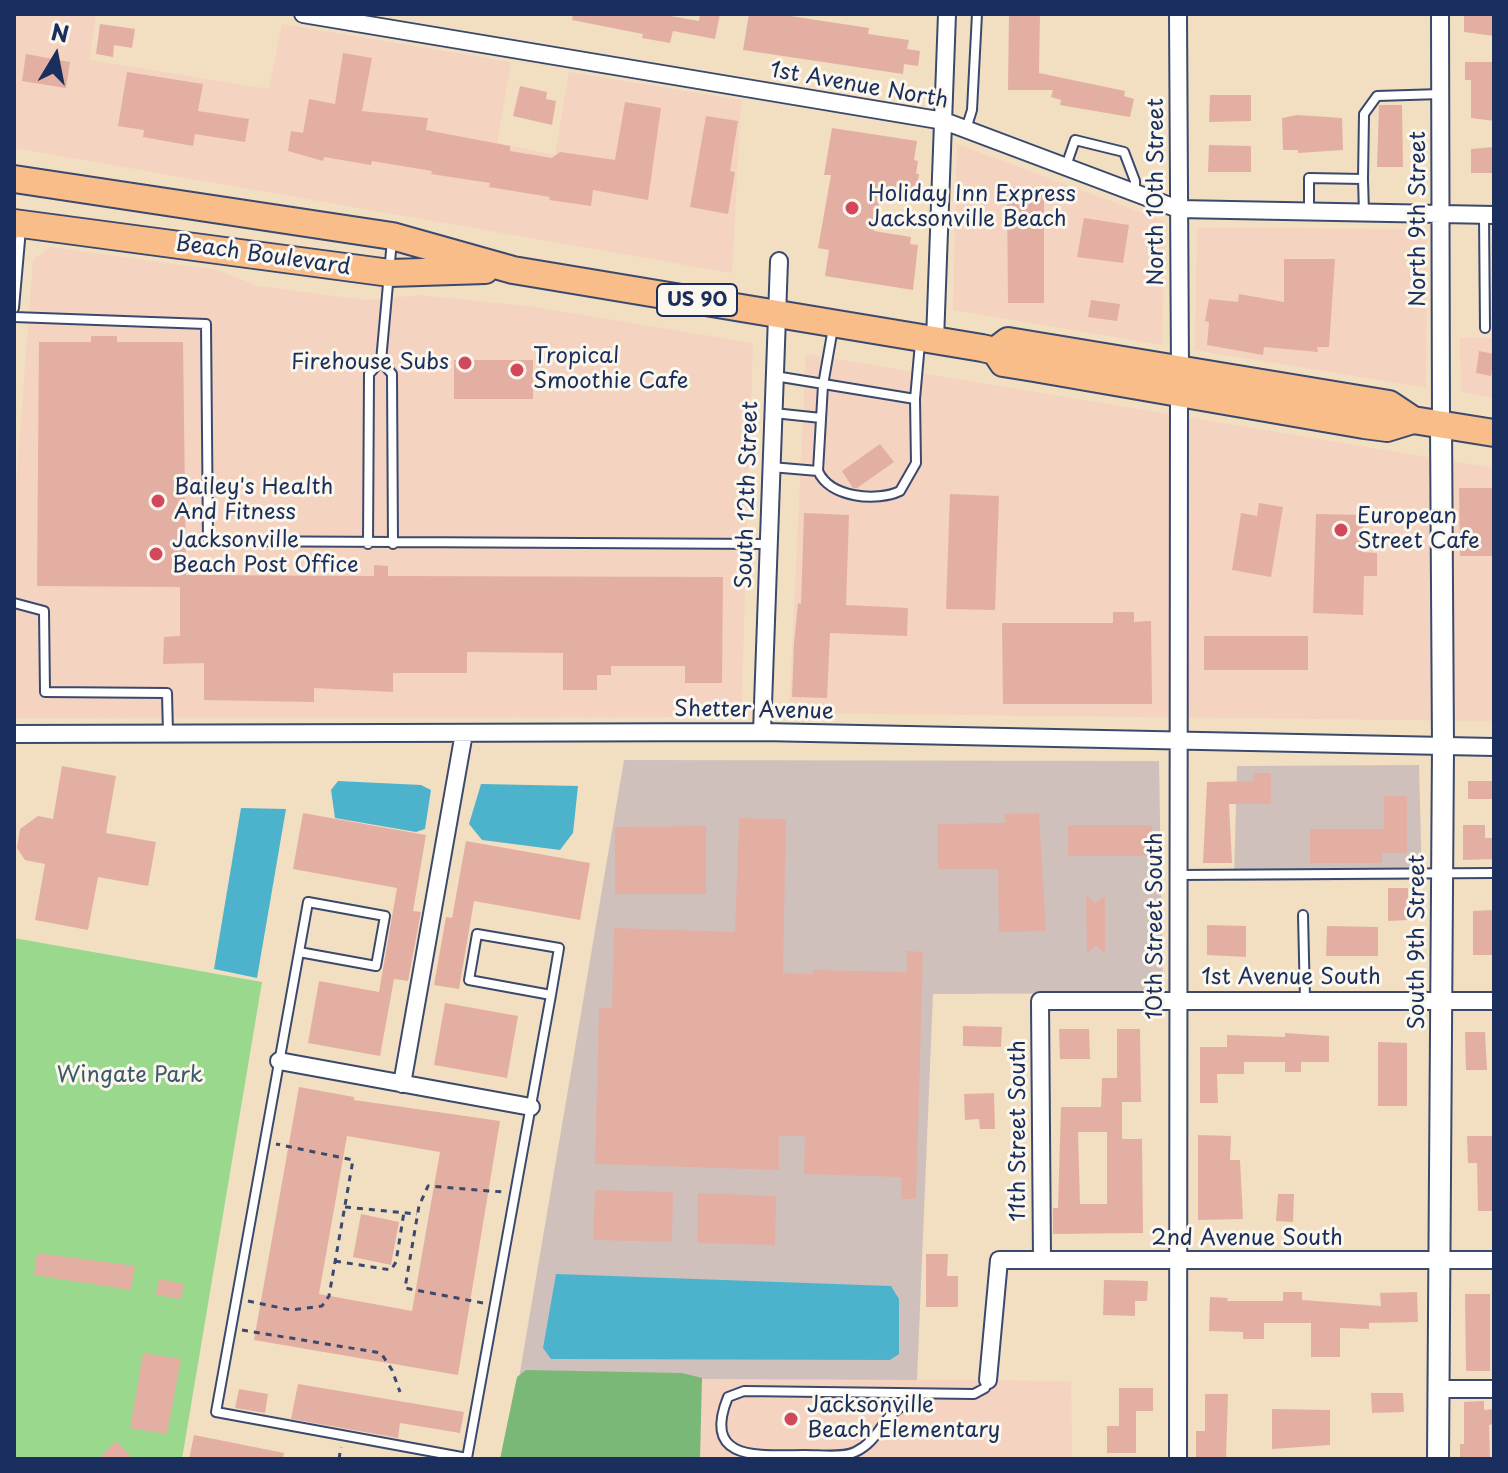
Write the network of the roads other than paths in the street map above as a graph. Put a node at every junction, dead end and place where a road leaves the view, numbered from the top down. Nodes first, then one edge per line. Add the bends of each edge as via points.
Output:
1 (303, 14) edge
2 (947, 14) edge
3 (977, 14) edge
4 (1178, 14) edge
5 (1440, 14) edge
6 (1441, 94) junction
7 (944, 121) junction
8 (966, 129) junction
9 (1066, 167) junction
10 (14, 179) edge
11 (1363, 179) junction
12 (1135, 193) junction
13 (1178, 209) junction
14 (1309, 212) junction
15 (1364, 213) junction
16 (1442, 214) junction
17 (1489, 215) edge
18 (18, 223) edge
19 (392, 236) junction
20 (779, 261) dead end
21 (513, 270) junction
22 (390, 273) junction
23 (14, 308) edge
24 (777, 314) junction
25 (14, 317) edge
26 (834, 323) junction
27 (1485, 328) dead end
28 (928, 339) junction
29 (995, 351) junction
30 (381, 361) junction
31 (774, 376) junction
32 (1179, 382) junction
33 (823, 385) junction
34 (915, 399) junction
35 (773, 413) junction
36 (821, 418) junction
37 (1413, 420) junction
38 (1441, 425) junction
39 (1494, 433) edge
40 (771, 467) junction
41 (818, 471) junction
42 (368, 544) junction
43 (393, 544) junction
44 (769, 544) junction
45 (14, 603) edge
46 (762, 732) junction
47 (464, 733) junction
48 (14, 734) edge
49 (168, 734) junction
50 (1178, 742) junction
51 (1443, 747) junction
52 (1494, 747) edge
53 (1442, 873) junction
54 (1490, 873) edge
55 (1178, 875) junction
56 (1494, 884) edge
57 (1303, 915) dead end
58 (299, 952) junction
59 (551, 995) junction
60 (1178, 1000) junction
61 (1305, 1000) junction
62 (1442, 1000) junction
63 (1040, 1001) joint
64 (1494, 1001) edge
65 (279, 1061) junction
66 (402, 1084) junction
67 (531, 1107) junction
68 (1042, 1260) junction
69 (1179, 1260) junction
70 (1494, 1260) edge
71 (1438, 1261) junction
72 (988, 1380) joint
73 (1438, 1389) junction
74 (1494, 1389) edge
75 (919, 1395) junction
76 (1178, 1459) edge
77 (1438, 1459) edge

1 - 7 street, 1st Avenue North
2 - 7 street
3 - 8 lane via 972,110
4 - 13 street, North 10th Street
5 - 6 street, North 9th Street
6 - 11 lane via 1377,96 1364,114
6 - 16 street, North 9th Street
7 - 8 street, 1st Avenue North
7 - 28 street
8 - 9 street, 1st Avenue North
9 - 12 street, 1st Avenue North
9 - 12 lane via 1075,140 1124,152
10 - 19 highway, US 90
11 - 14 lane via 1309,178
11 - 15 lane
12 - 13 street, 1st Avenue North
13 - 14 street, 1st Avenue North
13 - 32 street, North 10th Street
14 - 15 street, 1st Avenue North
15 - 16 street, 1st Avenue North
16 - 17 street, 1st Avenue North
16 - 38 street, North 9th Street
17 - 27 lane
18 - 22 highway, Beach Boulevard / US 90
18 - 23 lane
19 - 21 highway, US 90
19 - 22 lane
20 - 24 street, South 12th Street
21 - 22 highway, Beach Boulevard / US 90
21 - 24 highway, US 90
22 - 30 lane
24 - 26 highway, US 90
24 - 31 street, South 12th Street
25 - 42 lane via 206,324 208,541
26 - 28 highway, US 90
26 - 33 lane
28 - 29 highway, US 90
28 - 34 lane
29 - 32 highway, US 90 via 1003,363 1099,379
29 - 32 highway, US 90 via 1008,341
30 - 42 lane via 369,374
30 - 43 lane via 392,374
31 - 33 lane
31 - 35 street, South 12th Street
32 - 37 highway, US 90 via 1387,428
32 - 37 highway, US 90 via 1182,387 1199,383 1249,390 1260,384 1389,404
32 - 50 street, 10th Street South
33 - 34 lane
33 - 36 lane
34 - 41 lane via 916,463 900,491 879,497 854,494 826,482
35 - 36 lane
35 - 40 street, South 12th Street
36 - 41 lane
37 - 38 highway, US 90
38 - 39 highway, US 90
38 - 51 street, South 9th Street
40 - 41 lane
40 - 44 street, South 12th Street
42 - 43 lane
43 - 44 lane
44 - 46 street, South 12th Street
45 - 49 lane via 44,611 45,692 167,693
46 - 47 street, Shetter Avenue
46 - 50 street, Shetter Avenue
47 - 49 street, Shetter Avenue
47 - 66 street
48 - 49 street, Shetter Avenue
50 - 51 street, Shetter Avenue
50 - 55 street, 10th Street South
51 - 52 street, Shetter Avenue
51 - 53 street, South 9th Street
53 - 54 lane
53 - 55 lane
53 - 62 street, South 9th Street
54 - 56 lane
55 - 60 street, 10th Street South
57 - 61 lane
58 - 58 lane via 308,902 385,916 376,966
58 - 65 lane
59 - 59 lane via 469,980 477,934 559,948
59 - 67 lane
60 - 61 street, 1st Avenue South
60 - 63 street, 1st Avenue South
60 - 69 street, 10th Street South
61 - 62 street, 1st Avenue South
62 - 64 street, 1st Avenue South
62 - 71 street, South 9th Street
63 - 68 street, 11th Street South
65 - 66 street
65 - 67 lane via 216,1412 467,1458
66 - 67 street
68 - 69 street, 2nd Avenue South
68 - 72 street, 2nd Avenue South via 999,1260
69 - 71 street, 2nd Avenue South
69 - 76 street, 10th Street South
70 - 71 street, 2nd Avenue South
71 - 73 street, South 9th Street
72 - 75 lane via 974,1394
73 - 74 street
73 - 77 street, South 9th Street
75 - 75 lane via 744,1391 728,1397 721,1434 730,1447 751,1455 852,1454

